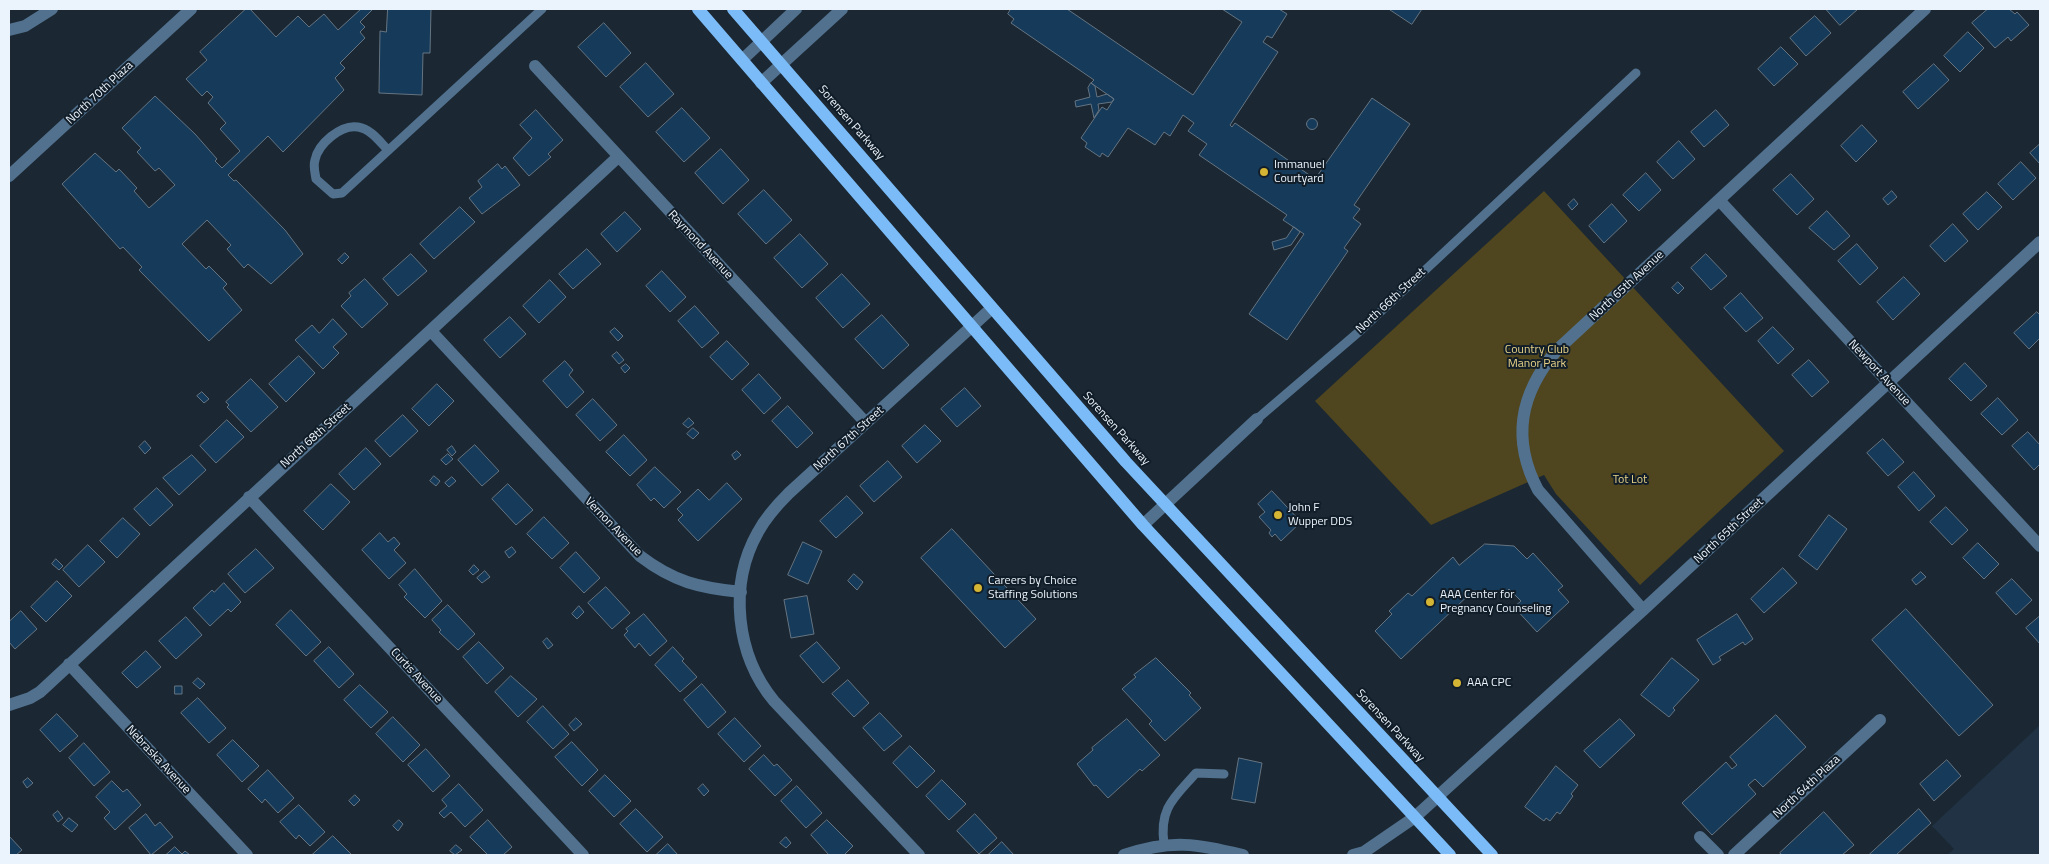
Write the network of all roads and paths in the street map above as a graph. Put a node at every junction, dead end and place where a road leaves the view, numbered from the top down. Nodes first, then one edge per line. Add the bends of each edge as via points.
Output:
1 (52, 9) edge
2 (192, 9) edge
3 (542, 9) edge
4 (698, 9) edge
5 (733, 9) edge
6 (796, 9) edge
7 (842, 9) edge
8 (1925, 9) edge
9 (9, 30) edge
10 (762, 42) junction
11 (742, 60) junction
12 (781, 65) junction
13 (535, 66) dead end
14 (1636, 74) dead end
15 (762, 83) junction
16 (388, 150) junction
17 (618, 157) junction
18 (9, 176) edge
19 (1719, 200) junction
20 (2040, 242) edge
21 (992, 308) junction
22 (972, 327) junction
23 (430, 331) junction
24 (1888, 383) junction
25 (1257, 419) joint
26 (866, 423) junction
27 (250, 497) junction
28 (1164, 504) junction
29 (1143, 525) junction
30 (2040, 546) edge
31 (741, 592) junction
32 (1643, 610) junction
33 (69, 664) junction
34 (9, 705) edge
35 (1880, 720) dead end
36 (1224, 774) dead end
37 (1437, 796) junction
38 (1415, 817) junction
39 (1700, 837) dead end
40 (1164, 844) junction
41 (247, 855) edge
42 (583, 855) edge
43 (919, 855) edge
44 (1124, 855) edge
45 (1243, 855) edge
46 (1353, 855) edge
47 (1450, 855) edge
48 (1492, 855) edge
49 (1718, 855) edge
50 (1734, 855) edge

1 - 9 street via 25,26
2 - 18 street, North 70th Plaza
3 - 16 lane
4 - 11 main road
5 - 10 main road, Sorensen Parkway
6 - 10 street
7 - 12 street
8 - 19 street, North 65th Avenue
10 - 11 street
10 - 12 main road, Sorensen Parkway
11 - 15 main road
12 - 15 street
12 - 21 main road, Sorensen Parkway
13 - 17 street, Raymond Avenue
14 - 25 lane, North 66th Street via 1368,324
15 - 22 main road
16 - 16 lane via 342,193 333,194 316,179 315,158 322,146 346,128 359,127 372,133
17 - 23 street, North 68th Street
17 - 26 street, Raymond Avenue
19 - 24 street, Newport Avenue
19 - 32 street, North 65th Avenue via 1558,350 1540,373 1523,414 1524,454 1538,490
20 - 24 street, North 65th Street
21 - 22 street, North 67th Street
21 - 28 main road, Sorensen Parkway
22 - 26 street, North 67th Street
22 - 29 main road
23 - 27 street, North 68th Street
23 - 31 street, Vernon Avenue via 640,556 673,578 695,586
24 - 30 street, Newport Avenue
24 - 32 street, North 65th Street
25 - 28 street, North 66th Street
26 - 31 street, North 67th Street via 770,513 749,551
27 - 33 street, North 68th Street
27 - 42 street, Curtis Avenue
28 - 29 street, North 66th Street
28 - 37 main road, Sorensen Parkway
29 - 38 main road
31 - 43 street via 739,610 745,646 765,690
32 - 37 street, North 65th Street
33 - 34 street, North 68th Street via 40,692
33 - 41 street, Nebraska Avenue
35 - 50 street, North 64th Plaza
36 - 40 lane via 1196,773 1170,803 1163,816
37 - 38 street, North 65th Street
37 - 48 main road, Sorensen Parkway
38 - 46 street via 1364,852
38 - 47 main road
39 - 49 street
40 - 44 street
40 - 45 street via 1194,844

